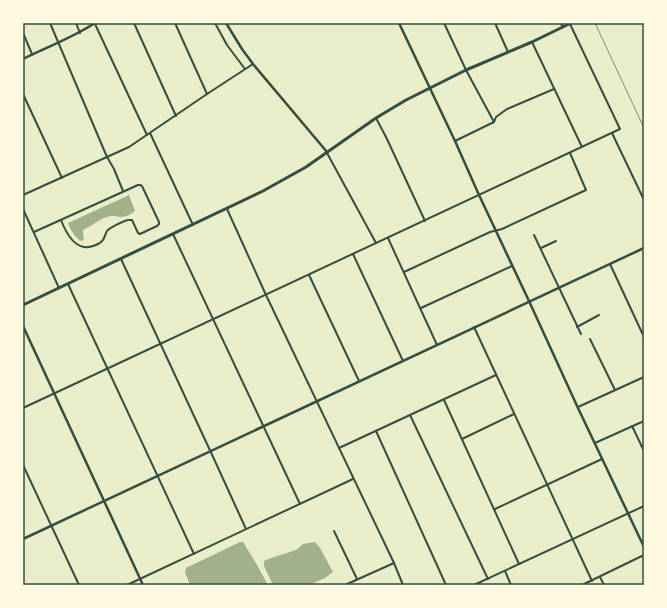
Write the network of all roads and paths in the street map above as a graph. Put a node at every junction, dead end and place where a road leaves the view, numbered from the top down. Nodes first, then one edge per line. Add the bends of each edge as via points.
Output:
1 (50, 23) edge
2 (76, 23) edge
3 (95, 23) edge
4 (134, 23) edge
5 (175, 23) edge
6 (215, 23) edge
7 (226, 23) edge
8 (399, 23) edge
9 (444, 23) edge
10 (495, 23) edge
11 (561, 23) edge
12 (571, 23) edge
13 (563, 27) junction
14 (80, 32) junction
15 (23, 33) edge
16 (532, 42) junction
17 (59, 43) junction
18 (508, 52) junction
19 (32, 54) junction
20 (23, 59) edge
21 (253, 64) junction
22 (245, 69) junction
23 (466, 70) junction
24 (430, 88) junction
25 (554, 89) junction
26 (23, 94) edge
27 (207, 94) junction
28 (176, 116) junction
29 (376, 118) junction
30 (494, 122) junction
31 (150, 133) junction
32 (612, 133) junction
33 (147, 135) junction
34 (455, 141) junction
35 (582, 147) junction
36 (327, 153) junction
37 (570, 153) junction
38 (107, 158) junction
39 (62, 178) junction
40 (123, 191) junction
41 (23, 195) edge
42 (479, 195) junction
43 (644, 200) edge
44 (23, 209) edge
45 (227, 209) junction
46 (60, 220) junction
47 (424, 221) junction
48 (193, 225) junction
49 (495, 231) junction
50 (34, 232) junction
51 (174, 234) junction
52 (534, 235) dead end
53 (388, 238) junction
54 (556, 241) dead end
55 (376, 243) junction
56 (540, 248) junction
57 (644, 248) edge
58 (352, 254) junction
59 (121, 259) junction
60 (610, 264) junction
61 (512, 266) junction
62 (404, 272) junction
63 (309, 274) junction
64 (68, 284) junction
65 (59, 288) junction
66 (558, 288) junction
67 (266, 295) junction
68 (529, 301) junction
69 (23, 305) edge
70 (420, 308) junction
71 (599, 315) dead end
72 (213, 320) junction
73 (23, 326) edge
74 (474, 327) junction
75 (577, 327) junction
76 (581, 334) dead end
77 (644, 338) edge
78 (590, 339) dead end
79 (160, 344) junction
80 (437, 345) junction
81 (404, 360) junction
82 (108, 369) junction
83 (496, 375) junction
84 (644, 377) edge
85 (359, 381) junction
86 (615, 390) junction
87 (55, 394) junction
88 (444, 400) junction
89 (316, 401) junction
90 (23, 408) edge
91 (578, 408) junction
92 (514, 414) junction
93 (410, 415) junction
94 (644, 421) edge
95 (263, 426) junction
96 (632, 426) junction
97 (376, 431) junction
98 (462, 439) junction
99 (595, 443) junction
100 (339, 448) junction
101 (210, 451) junction
102 (644, 451) edge
103 (602, 459) junction
104 (23, 465) edge
105 (157, 476) junction
106 (353, 479) junction
107 (548, 484) junction
108 (104, 501) junction
109 (300, 504) junction
110 (644, 506) edge
111 (494, 509) junction
112 (628, 514) junction
113 (51, 525) junction
114 (246, 529) junction
115 (334, 531) dead end
116 (23, 539) edge
117 (573, 539) junction
118 (644, 547) edge
119 (194, 554) junction
120 (644, 556) edge
121 (394, 564) junction
122 (519, 564) junction
123 (504, 571) junction
124 (600, 577) junction
125 (140, 579) junction
126 (357, 579) junction
127 (488, 579) junction
128 (592, 581) junction
129 (80, 585) edge
130 (127, 585) edge
131 (143, 585) edge
132 (345, 585) edge
133 (403, 585) edge
134 (446, 585) edge
135 (474, 585) edge
136 (511, 585) edge
137 (582, 585) edge
138 (604, 585) edge

1 - 17 street
2 - 14 street
3 - 14 street
3 - 33 street
4 - 28 street
5 - 27 street
6 - 22 street
7 - 21 street
8 - 24 street
9 - 23 street
10 - 18 street
11 - 13 street
12 - 13 main road
12 - 32 street via 620,129
13 - 16 main road
14 - 17 street
15 - 19 street
16 - 18 main road
16 - 25 street
17 - 19 street
17 - 38 street
18 - 23 main road
19 - 20 street
21 - 22 street
21 - 36 street
22 - 27 street
23 - 24 main road
23 - 30 street
24 - 29 main road
24 - 34 street
25 - 30 street via 507,108
25 - 35 street
26 - 39 street
27 - 28 street
28 - 31 street
29 - 36 main road
29 - 47 street
30 - 34 street
31 - 33 street
31 - 48 street
32 - 35 street
32 - 43 street
33 - 38 street
34 - 42 street
35 - 37 street
36 - 45 main road
36 - 55 street
37 - 42 street
37 - 49 street via 586,190
38 - 39 street
38 - 40 street
39 - 41 street
40 - 46 street
40 - 46 street via 142,186 159,224 140,234 132,220 129,220 108,229 102,242 86,247 71,239
42 - 47 street
42 - 49 street
44 - 50 street
45 - 48 main road
45 - 67 street
46 - 50 street
47 - 53 street
48 - 51 main road
49 - 61 street
49 - 62 street
50 - 65 street
51 - 59 main road
51 - 72 street
52 - 56 street
53 - 55 street
53 - 62 street
54 - 56 street
55 - 58 street
56 - 66 street
57 - 60 street
58 - 63 street
58 - 81 street
59 - 64 main road
59 - 79 street
60 - 66 street
60 - 77 street
61 - 68 street
61 - 70 street
62 - 70 street
63 - 67 street
63 - 85 street
64 - 65 main road
64 - 82 street
65 - 69 main road
66 - 68 street
66 - 75 street
67 - 72 street
67 - 89 street
68 - 74 street
68 - 91 street
70 - 80 street
71 - 75 street
72 - 79 street
72 - 95 street
73 - 87 street
74 - 80 street
74 - 83 street
75 - 76 street
78 - 86 street
79 - 82 street
79 - 101 street
80 - 81 street
81 - 85 street
82 - 87 street
82 - 105 street
83 - 88 street
83 - 92 street
84 - 86 street
85 - 89 street
86 - 91 street
87 - 90 street
87 - 108 street
88 - 93 street
88 - 98 street
89 - 95 street
89 - 100 street
91 - 99 street
92 - 98 street
92 - 107 street
93 - 97 street
93 - 127 street
94 - 96 street
95 - 101 street
95 - 109 street
96 - 99 street
96 - 102 street
97 - 100 street
97 - 134 street
98 - 111 street
99 - 103 street
100 - 106 street
101 - 105 street
101 - 114 street
103 - 107 street
103 - 112 street
104 - 113 street
105 - 108 street
105 - 119 street
106 - 109 street
106 - 121 street
107 - 111 street
107 - 117 street
108 - 113 street
108 - 125 street
109 - 114 street
110 - 112 street
111 - 122 street
112 - 117 street
112 - 118 street
113 - 116 street
113 - 129 street
114 - 119 street
115 - 126 street
117 - 122 street
117 - 128 street
119 - 125 street
120 - 124 street
121 - 126 street
121 - 133 street
122 - 123 street
123 - 127 street
123 - 136 street
124 - 128 street
124 - 138 street
125 - 130 street
125 - 131 street
126 - 132 street
127 - 135 street
128 - 137 street

